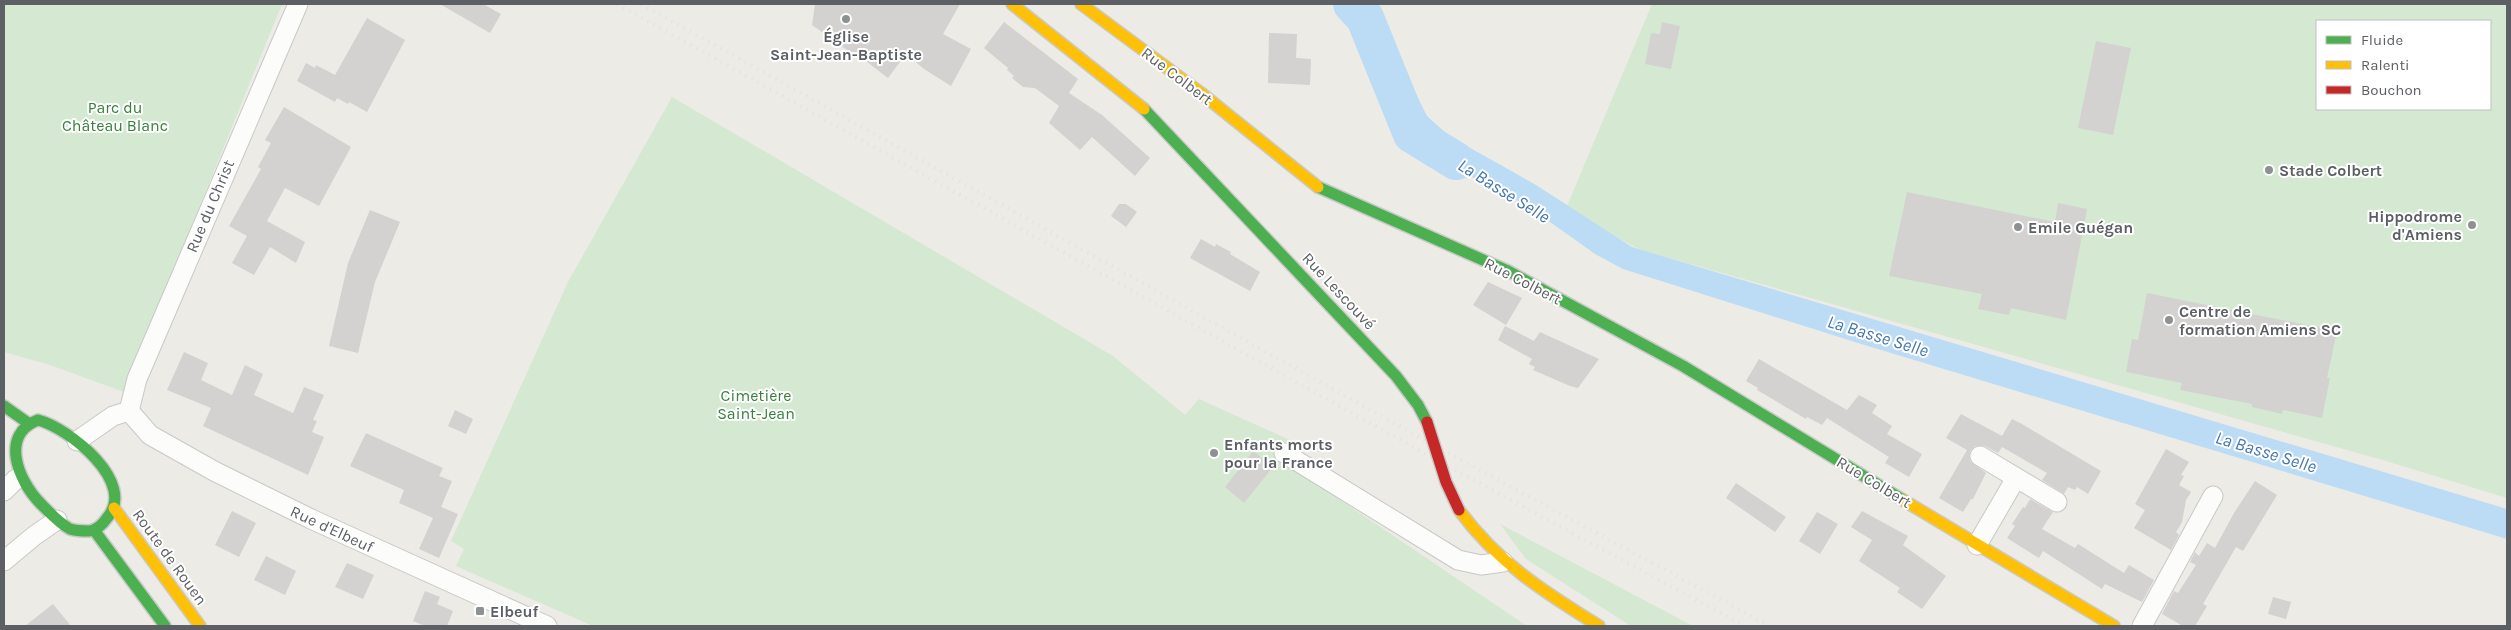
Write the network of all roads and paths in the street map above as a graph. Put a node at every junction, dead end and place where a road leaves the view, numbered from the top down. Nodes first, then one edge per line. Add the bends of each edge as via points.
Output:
1 (298, 4) edge
2 (1012, 4) edge
3 (1081, 4) edge
4 (4, 406) edge
5 (129, 411) junction
6 (28, 423) junction
7 (77, 441) junction
8 (5, 451) edge
9 (1284, 454) dead end
10 (1980, 456) dead end
11 (2016, 478) junction
12 (10, 485) edge
13 (2213, 496) dead end
14 (2057, 502) dead end
15 (114, 508) junction
16 (57, 520) junction
17 (94, 530) junction
18 (1977, 545) junction
19 (4, 561) edge
20 (1502, 562) junction
21 (165, 626) edge
22 (200, 626) edge
23 (547, 626) edge
24 (1599, 626) edge
25 (2114, 626) edge
26 (2142, 626) edge

1 - 5 street, Rue du Christ via 137,379
2 - 20 street, Rue Lescouvé, bridge via 1149,113 1396,376 1427,422 1446,482 1459,510 1487,548
3 - 18 street, Rue Colbert via 1312,183 1508,271 1674,361
4 - 6 street
5 - 7 street via 113,416
5 - 23 street, Rue d'Elbeuf via 150,435 214,471 320,524
6 - 7 street via 46,420
6 - 8 street via 18,428
7 - 15 street via 108,473 114,485
8 - 12 street via 10,467
9 - 20 street via 1458,560 1481,564
10 - 11 street
11 - 14 street
11 - 18 street
12 - 16 street
13 - 26 street
15 - 17 street
15 - 22 street, Route de Rouen
16 - 17 street via 73,530
16 - 19 street
17 - 21 street
18 - 25 street, Rue Colbert
20 - 24 street, Rue Lescouvé

